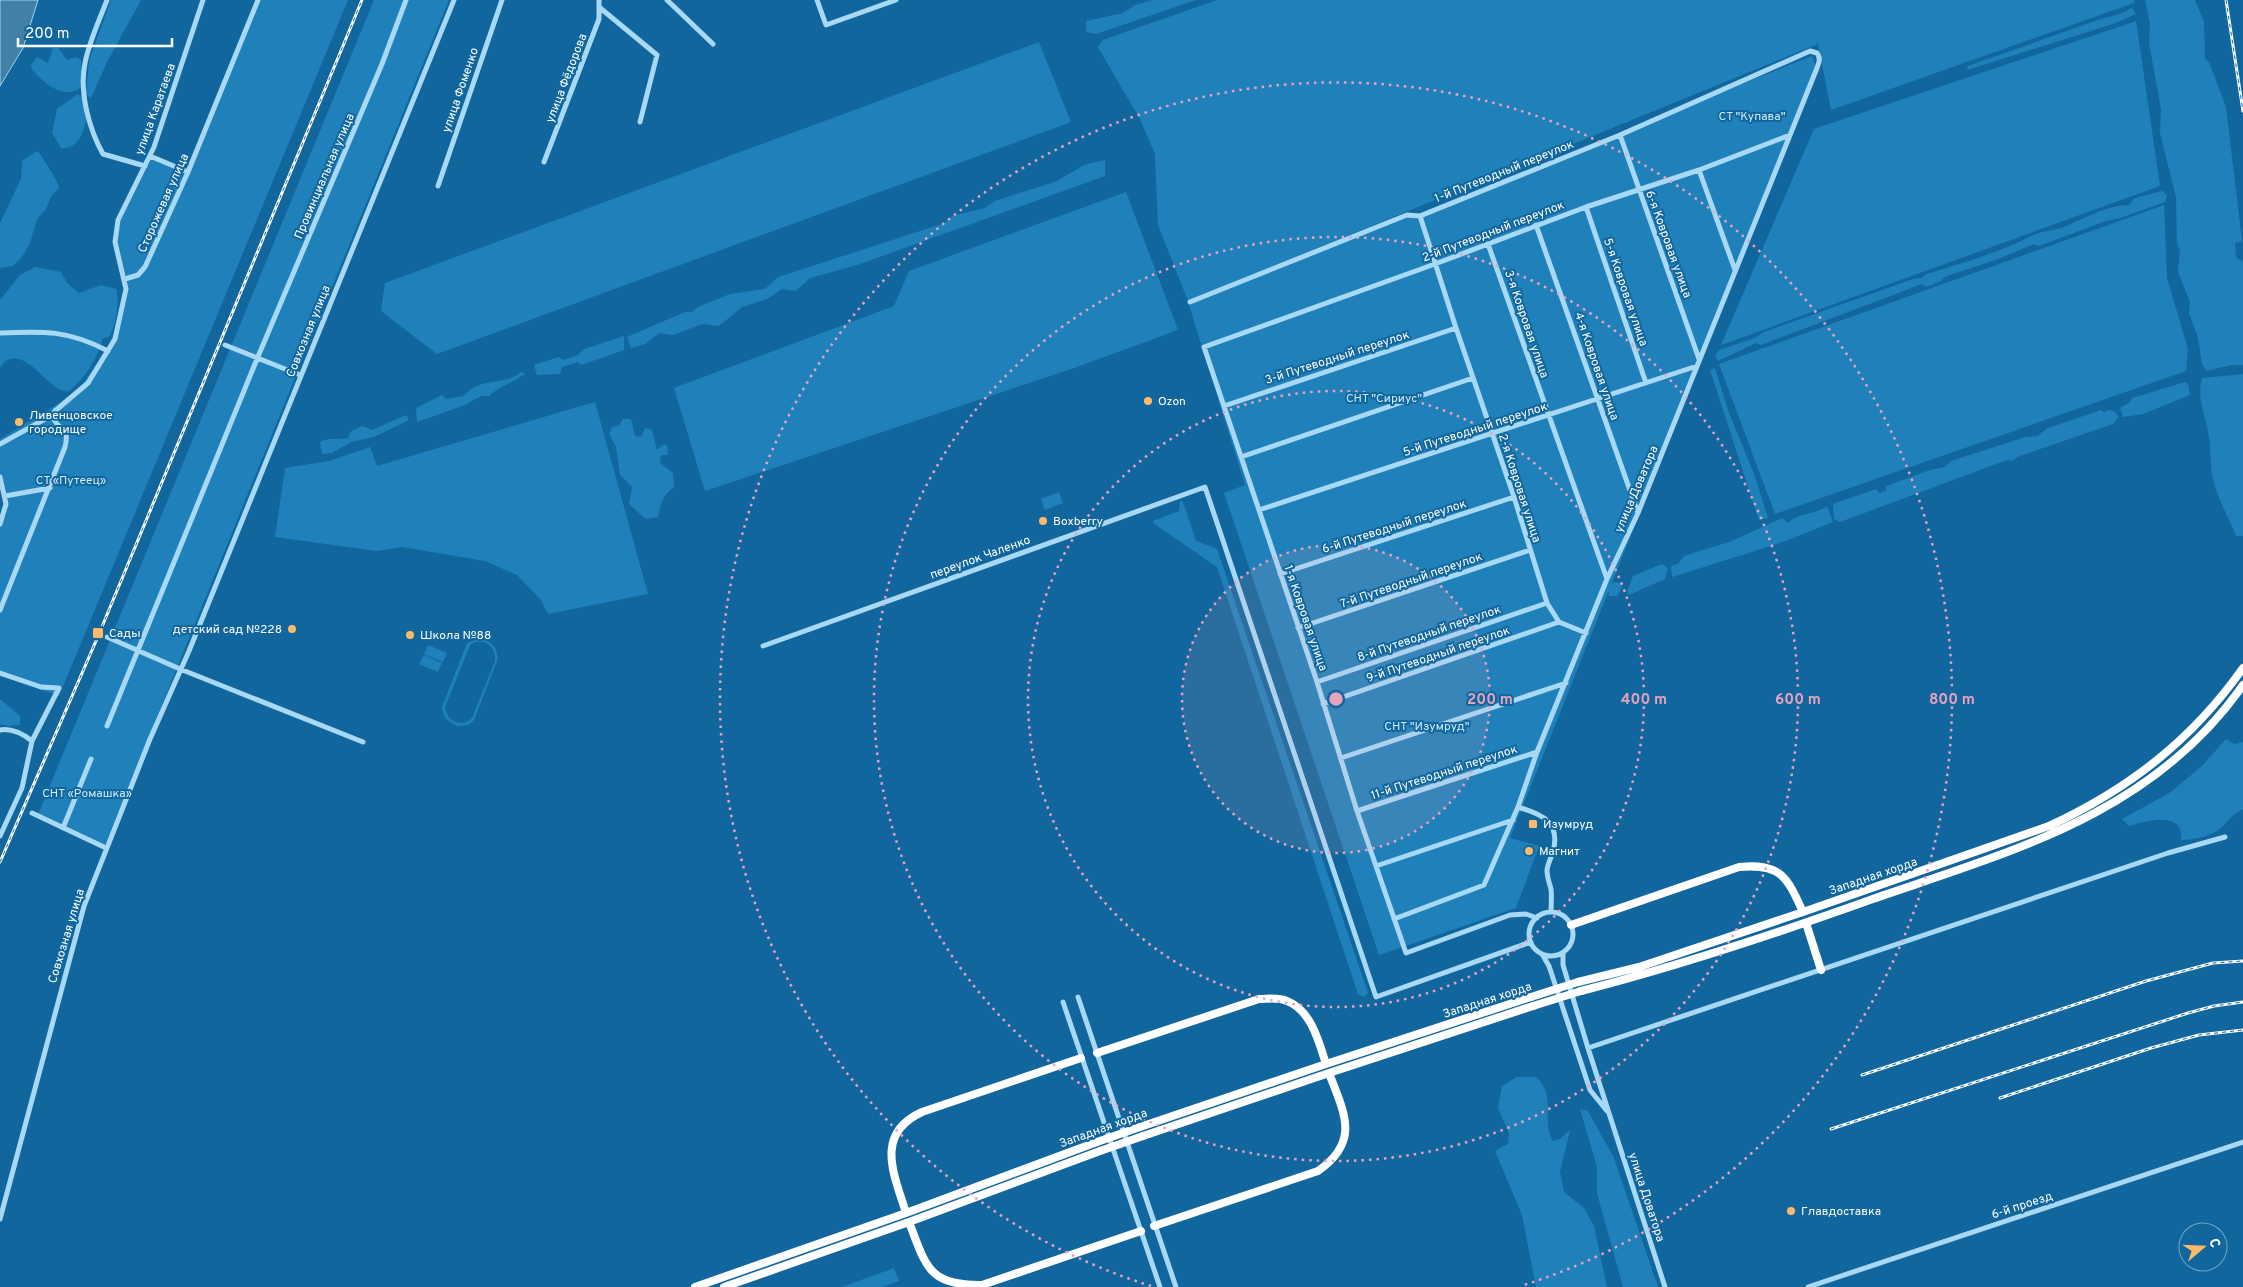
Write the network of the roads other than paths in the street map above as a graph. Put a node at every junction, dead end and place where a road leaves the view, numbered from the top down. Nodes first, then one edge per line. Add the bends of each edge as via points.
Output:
1 (107, 0) edge
2 (204, 0) edge
3 (258, 0) edge
4 (406, 0) edge
5 (454, 0) edge
6 (502, 0) edge
7 (599, 0) edge
8 (667, 0) edge
9 (817, 0) edge
10 (896, 0) edge
11 (599, 7) junction
12 (713, 44) dead end
13 (1820, 59) joint
14 (640, 122) dead end
15 (1620, 134) junction
16 (1790, 135) junction
17 (150, 156) junction
18 (544, 162) dead end
19 (145, 166) junction
20 (1699, 170) junction
21 (188, 172) junction
22 (438, 186) dead end
23 (1639, 190) junction
24 (1586, 207) junction
25 (1420, 216) junction
26 (1536, 225) junction
27 (1488, 244) junction
28 (1435, 264) junction
29 (1735, 270) junction
30 (125, 279) junction
31 (1190, 302) dead end
32 (1456, 328) junction
33 (0, 333) edge
34 (225, 345) dead end
35 (1204, 347) joint
36 (108, 351) junction
37 (257, 359) junction
38 (1699, 360) junction
39 (1697, 366) junction
40 (300, 375) junction
41 (1473, 378) junction
42 (1646, 383) junction
43 (1598, 399) junction
44 (1224, 406) junction
45 (54, 414) junction
46 (1548, 416) junction
47 (1492, 434) junction
48 (0, 444) edge
49 (1241, 457) junction
50 (0, 477) edge
51 (50, 488) junction
52 (5, 496) junction
53 (1514, 497) junction
54 (1259, 510) junction
55 (1638, 513) junction
56 (0, 524) edge
57 (1530, 550) junction
58 (1280, 574) junction
59 (1607, 580) junction
60 (1547, 603) junction
61 (0, 610) edge
62 (1559, 622) junction
63 (1298, 628) junction
64 (1586, 633) junction
65 (107, 637) dead end
66 (763, 646) dead end
67 (139, 652) junction
68 (2243, 668) edge
69 (180, 669) junction
70 (0, 673) edge
71 (1317, 682) junction
72 (1566, 682) junction
73 (2243, 684) edge
74 (1323, 704) junction
75 (107, 726) dead end
76 (0, 730) edge
77 (32, 741) junction
78 (363, 742) dead end
79 (1537, 752) junction
80 (1341, 758) junction
81 (91, 759) dead end
82 (1518, 807) junction
83 (1357, 812) junction
84 (32, 814) dead end
85 (1512, 820) junction
86 (63, 828) junction
87 (0, 836) edge
88 (2224, 837) dead end
89 (106, 848) junction
90 (1376, 866) junction
91 (1551, 912) junction
92 (1803, 912) junction
93 (1537, 918) junction
94 (1394, 919) junction
95 (1806, 923) junction
96 (1571, 926) junction
97 (1531, 942) junction
98 (1563, 953) junction
99 (1542, 954) junction
100 (1821, 970) junction
101 (1078, 997) dead end
102 (1063, 1002) dead end
103 (1588, 1048) junction
104 (1097, 1053) junction
105 (1081, 1058) junction
106 (1326, 1064) junction
107 (1329, 1072) junction
108 (1609, 1113) junction
109 (2243, 1142) edge
110 (906, 1213) junction
111 (0, 1219) edge
112 (909, 1222) junction
113 (1154, 1226) junction
114 (1141, 1231) junction
115 (695, 1287) edge
116 (724, 1287) edge
117 (1160, 1287) edge
118 (1176, 1287) edge
119 (1665, 1287) edge
120 (1808, 1287) edge

1 - 19 street via 85,62 86,102 103,154
2 - 17 street, улица Каратаева
3 - 21 street, Сторожевая улица
4 - 37 street, Провинциальная улица
5 - 40 street, Совхозная улица
6 - 22 street, улица Фоменко
7 - 11 street, улица Фёдорова
8 - 12 street
9 - 10 street via 826,24
11 - 14 street via 657,55
11 - 18 street, улица Фёдорова via 600,19
13 - 15 street, 1-й Путеводный переулок via 1817,53 1810,52
13 - 16 street, улица Доватора
15 - 23 street, 6-я Ковровая улица
15 - 25 street, 1-й Путеводный переулок
16 - 20 street, 2-й Путеводный переулок
16 - 29 street, улица Доватора
17 - 19 street, улица Каратаева
17 - 21 street
19 - 30 street, улица Каратаева via 118,220 115,242
20 - 23 street, 2-й Путеводный переулок
20 - 29 street
21 - 30 street, Сторожевая улица via 145,267 138,275
23 - 24 street, 2-й Путеводный переулок
23 - 38 street, 6-я Ковровая улица
24 - 26 street, 2-й Путеводный переулок
24 - 42 street, 5-я Ковровая улица
25 - 28 street, 2-я Ковровая улица
25 - 31 street, 1-й Путеводный переулок via 1407,215
26 - 27 street, 2-й Путеводный переулок
26 - 43 street, 4-я Ковровая улица
27 - 28 street, 2-й Путеводный переулок
27 - 46 street, 3-я Ковровая улица
28 - 32 street, 2-я Ковровая улица
28 - 35 street, 2-й Путеводный переулок
29 - 38 street, улица Доватора
30 - 36 street via 119,328
32 - 41 street, 2-я Ковровая улица
32 - 44 street, 3-й Путеводный переулок
33 - 36 street via 50,331 93,343
34 - 37 street
35 - 44 street, 1-я Ковровая улица
36 - 45 street via 88,383
37 - 40 street
37 - 67 street, Провинциальная улица
38 - 39 street, улица Доватора
39 - 42 street, 5-й Путеводный переулок
39 - 55 street, улица Доватора
40 - 69 street, Совхозная улица
41 - 47 street, 2-я Ковровая улица
41 - 49 street
42 - 43 street, 5-й Путеводный переулок
43 - 46 street, 5-й Путеводный переулок
43 - 55 street, 4-я Ковровая улица
44 - 49 street, 1-я Ковровая улица
45 - 48 street
45 - 51 street via 54,421 68,436
46 - 47 street, 5-й Путеводный переулок
46 - 59 street, 3-я Ковровая улица
47 - 53 street, 2-я Ковровая улица
47 - 54 street, 5-й Путеводный переулок
49 - 54 street, 1-я Ковровая улица
50 - 52 street
51 - 52 street
51 - 61 street
52 - 56 street
53 - 57 street, 2-я Ковровая улица
53 - 58 street, 6-й Путеводный переулок
54 - 58 street, 1-я Ковровая улица
55 - 59 street, улица Доватора
57 - 60 street, 2-я Ковровая улица
57 - 63 street, 7-й Путеводный переулок
58 - 63 street, 1-я Ковровая улица
59 - 64 street, улица Доватора
60 - 62 street, 2-я Ковровая улица
60 - 71 street, 8-й Путеводный переулок
62 - 64 street
62 - 74 street, 9-й Путеводный переулок
63 - 71 street, 1-я Ковровая улица
64 - 72 street, улица Доватора
65 - 67 street
66 - 97 street, переулок Чаленко via 1205,487 1376,997
67 - 69 street
67 - 75 street, Провинциальная улица
68 - 92 highway, Западная хорда via 2223,696 2166,754 2100,800 2049,826
69 - 78 street
69 - 89 street, Совхозная улица
70 - 77 street via 41,687 60,688
71 - 74 street, 1-я Ковровая улица
72 - 79 street, улица Доватора
72 - 80 street
73 - 95 highway, Западная хорда via 2213,722 2172,761 2149,780 2090,817 2053,835
74 - 80 street, 1-я Ковровая улица
76 - 77 street via 24,735
77 - 87 street via 22,788
79 - 82 street, улица Доватора
79 - 83 street, 11-й Путеводный переулок
80 - 83 street, 1-я Ковровая улица
81 - 86 street
82 - 85 street, улица Доватора
82 - 91 street via 1538,812 1552,826 1553,851 1547,868
83 - 90 street, 1-я Ковровая улица
84 - 86 street
85 - 90 street
85 - 94 street, улица Доватора via 1484,885
86 - 89 street
88 - 100 street via 2173,851
89 - 111 street, Совхозная улица via 84,906 65,972
90 - 94 street, 1-я Ковровая улица
91 - 93 street
91 - 96 street via 1565,917
92 - 96 highway via 1785,878 1764,866 1753,866 1739,867
92 - 106 highway, Западная хорда, bridge via 1639,967 1578,982
93 - 94 street, 1-я Ковровая улица via 1526,914 1510,915 1406,953
93 - 97 street via 1531,927
95 - 100 highway
95 - 107 highway, Западная хорда, bridge
96 - 98 street via 1572,943
97 - 99 street
98 - 99 street via 1555,956
98 - 103 street, улица Доватора
99 - 108 street, улица Доватора via 1550,966 1590,1090
100 - 103 street
101 - 104 street
102 - 105 street
103 - 108 street, улица Доватора
104 - 106 highway via 1259,999 1278,998 1297,1007 1307,1019 1318,1038
104 - 113 street
105 - 110 highway via 922,1112 903,1124 890,1150 891,1168
105 - 114 street
106 - 110 highway, Западная хорда, bridge via 1097,1142
107 - 112 highway, Западная хорда, bridge via 1100,1151
107 - 113 highway via 1346,1130 1337,1156 1318,1171
108 - 119 street, улица Доватора
109 - 120 street, 6-й проезд
110 - 115 highway, Западная хорда
112 - 114 highway via 924,1262 930,1269 950,1284 965,1285 982,1285
112 - 116 highway, Западная хорда
113 - 118 street
114 - 117 street

